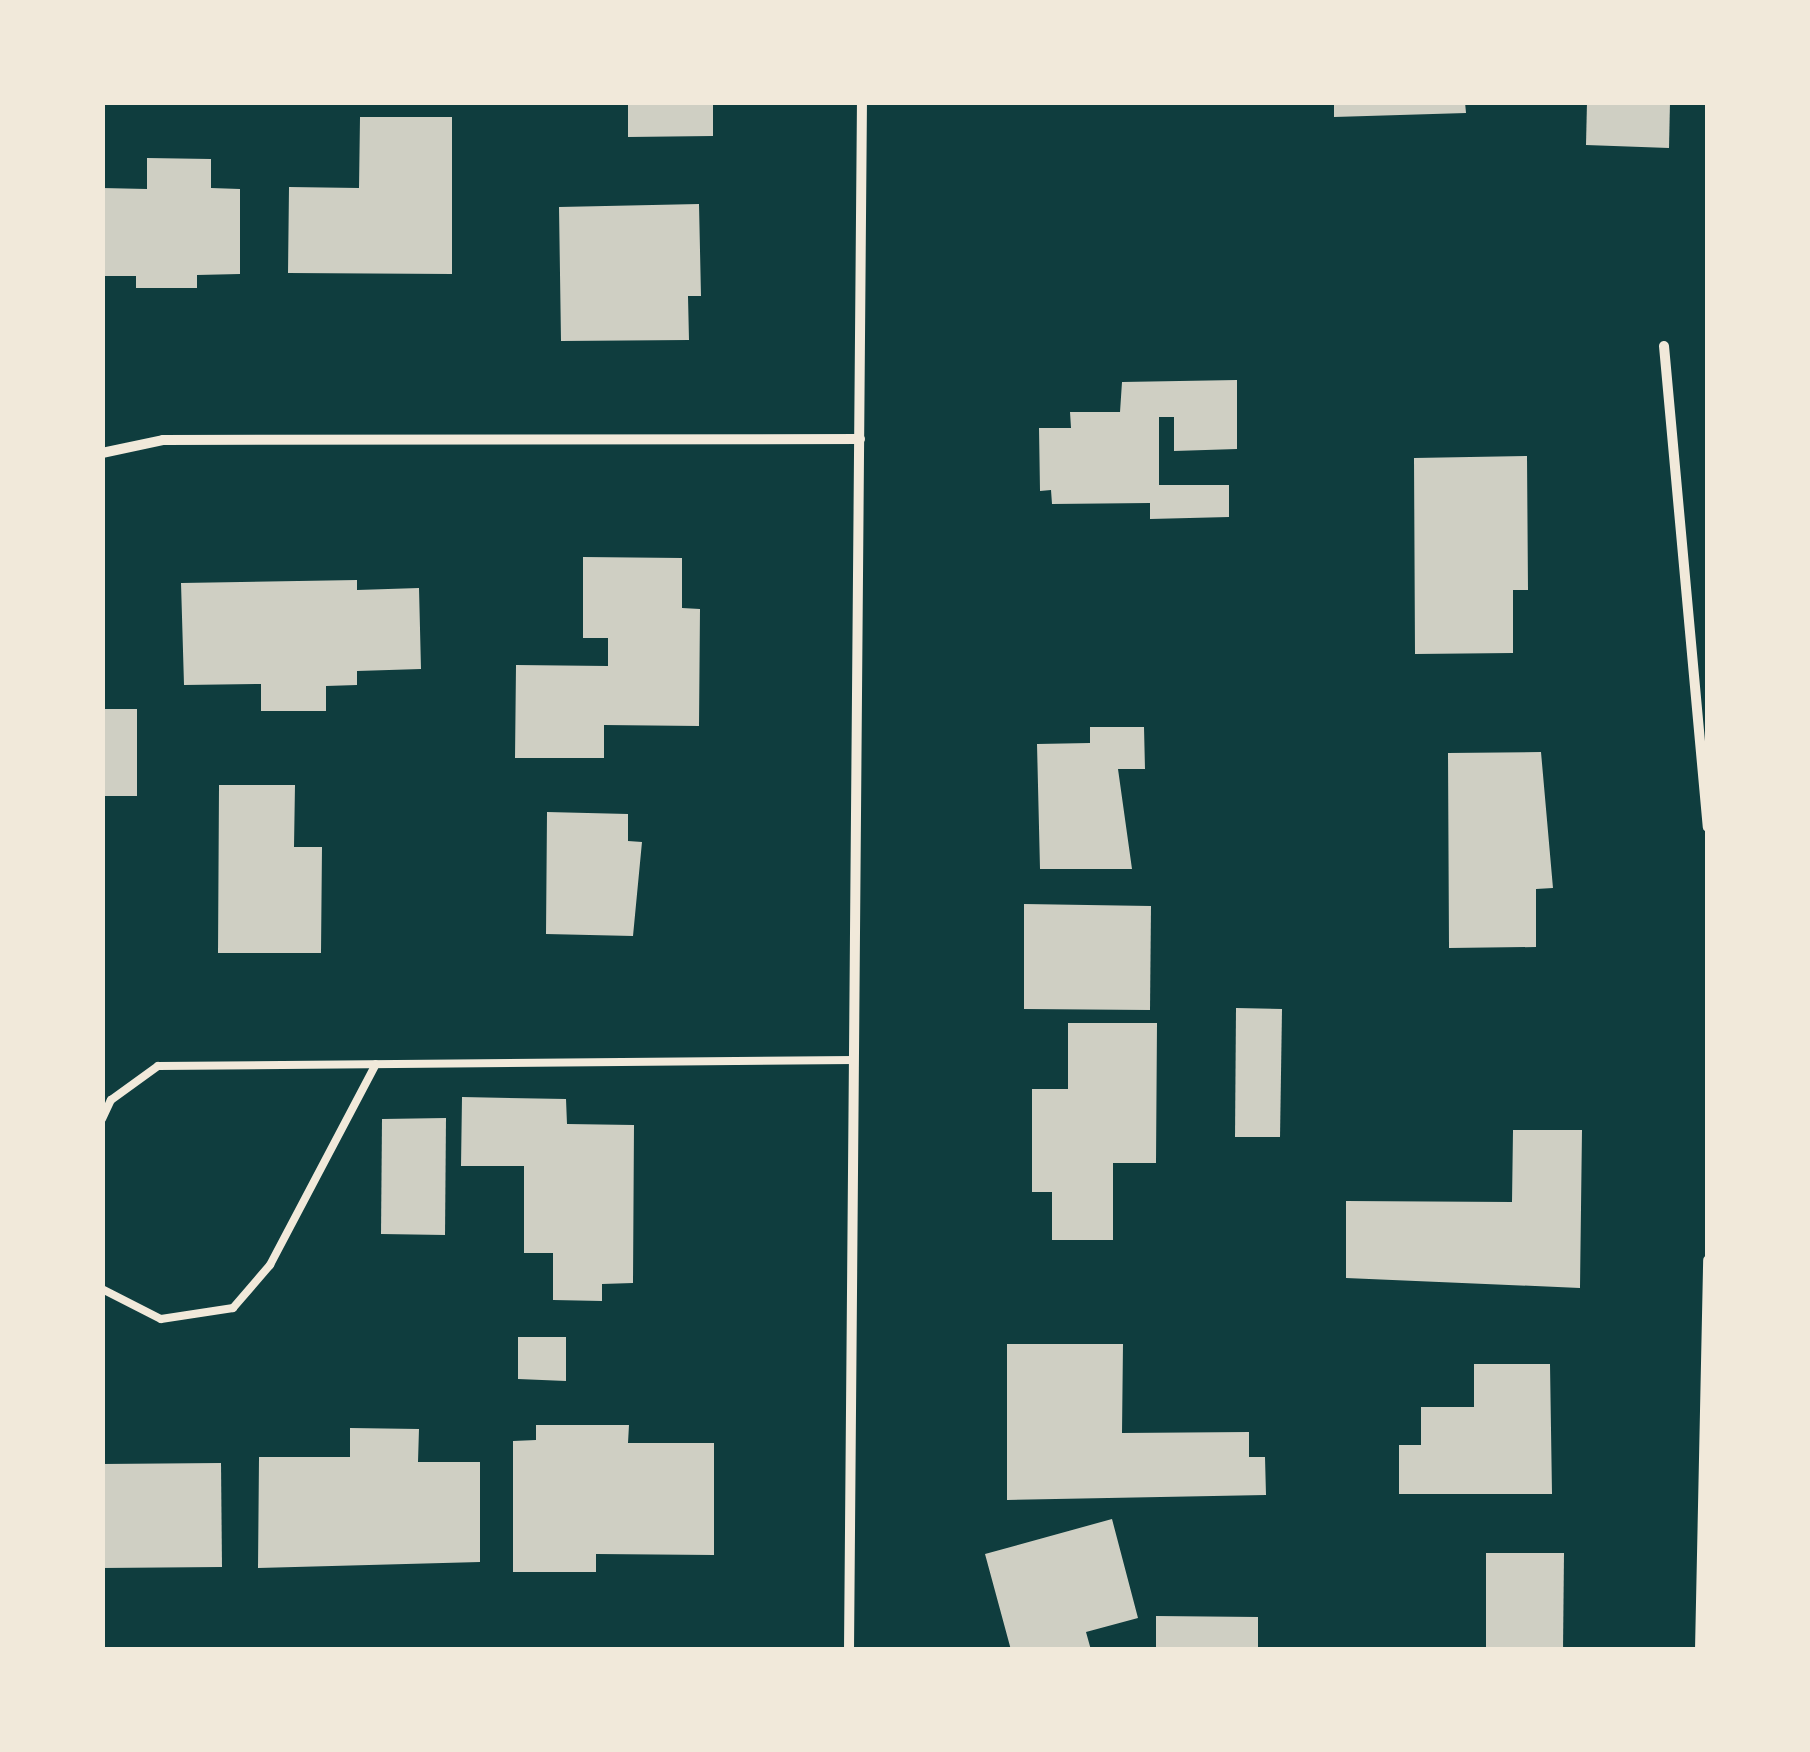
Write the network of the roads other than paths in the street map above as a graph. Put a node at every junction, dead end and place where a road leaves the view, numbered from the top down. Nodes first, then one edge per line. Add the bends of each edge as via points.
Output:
1 (862, 102) edge
2 (1664, 346) dead end
3 (860, 439) junction
4 (102, 453) edge
5 (1708, 827) edge
6 (854, 1060) junction
7 (376, 1064) junction
8 (102, 1119) edge
9 (1708, 1260) edge
10 (102, 1290) edge
11 (849, 1650) edge
12 (1700, 1650) edge

1 - 3 street
2 - 5 street
3 - 4 street via 163,440
3 - 6 street
6 - 7 lane
6 - 11 street
7 - 8 lane via 158,1066 111,1100
7 - 10 lane via 270,1265 232,1308 161,1319
9 - 12 street

